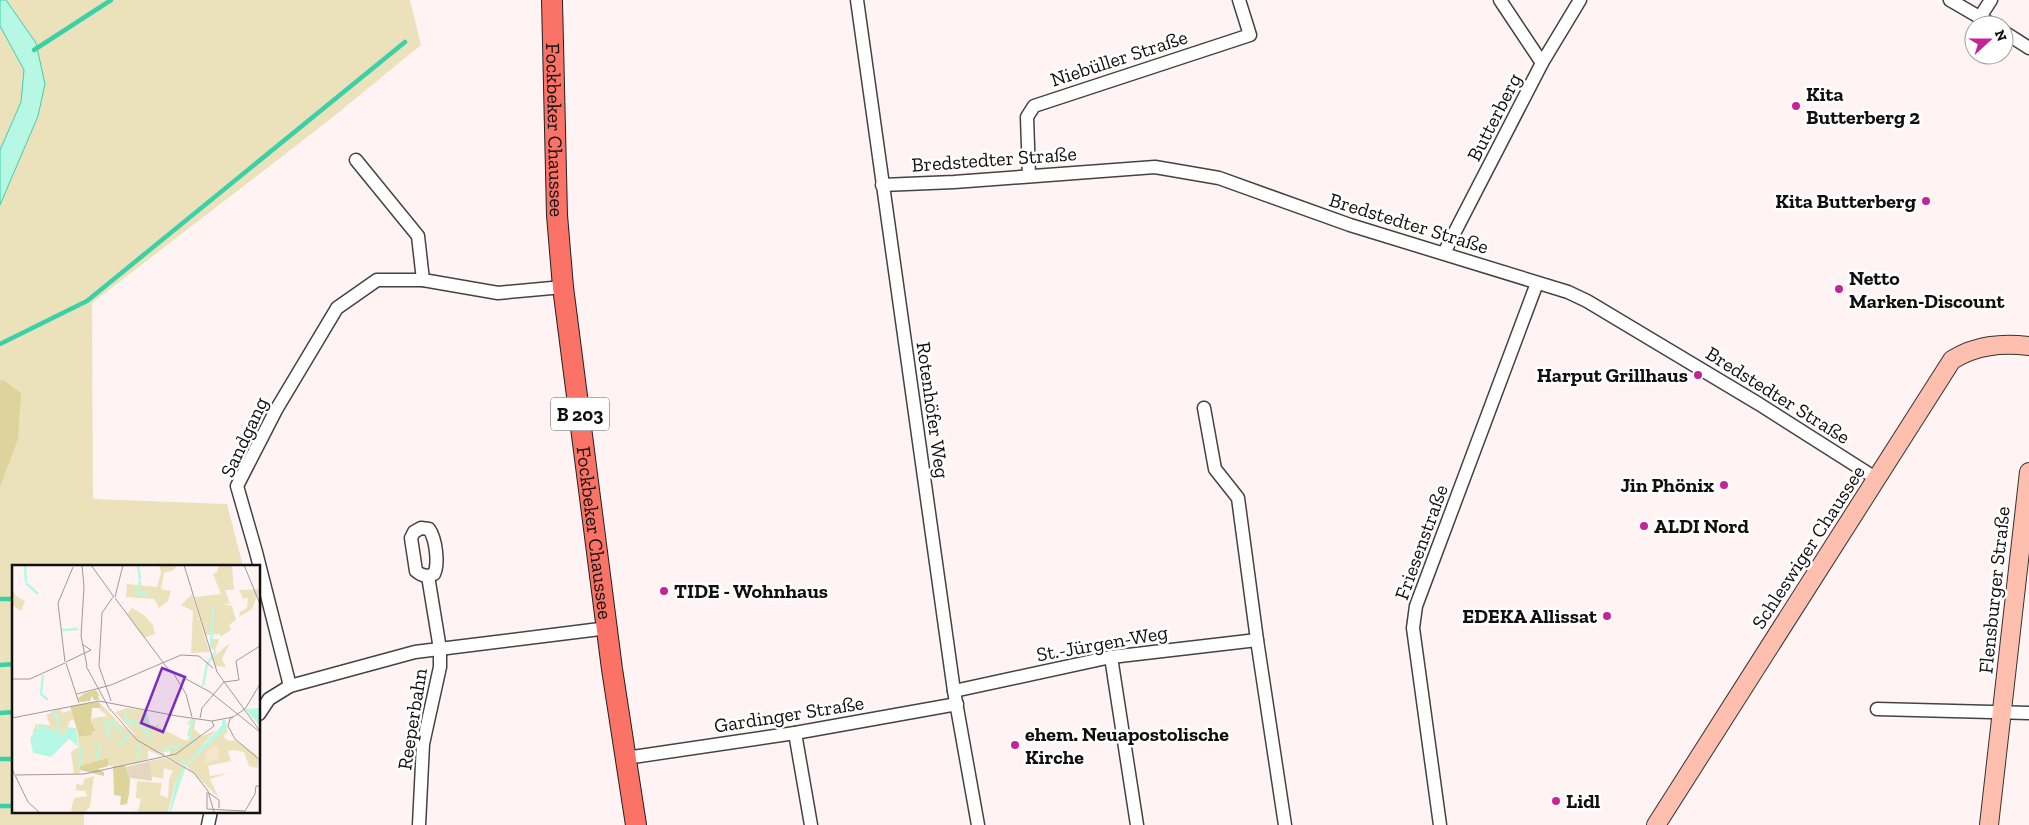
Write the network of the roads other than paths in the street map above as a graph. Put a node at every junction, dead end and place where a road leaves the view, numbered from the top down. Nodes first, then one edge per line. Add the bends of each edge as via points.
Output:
1 (552, 0) edge
2 (857, 0) edge
3 (1239, 0) edge
4 (1500, 0) edge
5 (1580, 0) edge
6 (1950, 0) edge
7 (1992, 0) edge
8 (1976, 15) edge
9 (1981, 15) edge
10 (2014, 38) edge
11 (2029, 48) edge
12 (1542, 63) junction
13 (356, 160) dead end
14 (1029, 176) junction
15 (882, 185) junction
16 (1444, 253) junction
17 (423, 280) junction
18 (1537, 283) junction
19 (563, 287) junction
20 (2029, 346) edge
21 (1204, 408) dead end
22 (2029, 472) edge
23 (1877, 478) junction
24 (259, 565) edge
25 (260, 568) edge
26 (428, 576) dead end
27 (608, 628) junction
28 (1257, 640) junction
29 (440, 649) junction
30 (1111, 657) junction
31 (290, 686) junction
32 (956, 698) junction
33 (1877, 709) dead end
34 (260, 712) edge
35 (2002, 713) junction
36 (2029, 713) edge
37 (796, 733) junction
38 (626, 758) junction
39 (211, 812) edge
40 (208, 825) edge
41 (419, 825) edge
42 (636, 825) edge
43 (811, 825) edge
44 (978, 825) edge
45 (1137, 825) edge
46 (1285, 825) edge
47 (1440, 825) edge
48 (1656, 825) edge
49 (1989, 825) edge

1 - 19 main road, Fockbeker Chaussee / B 203 via 556,214
2 - 15 street, Rotenhöfer Weg
3 - 14 street, Niebüller Straße via 1250,34 1034,106 1027,117
4 - 12 street
5 - 12 street, Butterberg
6 - 8 street
7 - 9 street
10 - 11 street
12 - 16 street, Butterberg
13 - 17 street via 418,236
14 - 15 street, Bredstedter Straße
14 - 16 street, Bredstedter Straße via 1155,167 1220,178 1350,226
15 - 32 street, Rotenhöfer Weg
16 - 18 street, Bredstedter Straße
17 - 19 street, Sandgang via 498,293
17 - 24 street, Sandgang via 377,280 337,308 276,410 237,486
18 - 23 street, Bredstedter Straße via 1587,301
18 - 47 street, Friesenstraße via 1416,606 1413,628
19 - 27 main road, Fockbeker Chaussee / B 203
20 - 23 street, Schleswiger Chaussee via 1991,345 1963,353 1952,360
21 - 28 street via 1215,469 1238,498
22 - 35 street, Flensburger Straße
23 - 48 street, Schleswiger Chaussee
25 - 31 street, Sandgang
26 - 29 street, Reeperbahn
27 - 29 street
27 - 38 main road, Fockbeker Chaussee / B 203
28 - 30 street, St.-Jürgen-Weg
28 - 46 street
29 - 31 street via 415,652
29 - 41 street, Reeperbahn via 440,667 423,744
30 - 32 street, St.-Jürgen-Weg
30 - 45 street
31 - 34 street via 269,699
32 - 37 street, Gardinger Straße
32 - 44 street, Rotenhöfer Weg
33 - 35 street
35 - 36 street
35 - 49 street, Flensburger Straße
37 - 38 street, Gardinger Straße
37 - 43 street
38 - 42 main road, Fockbeker Chaussee / B 203
39 - 40 street

